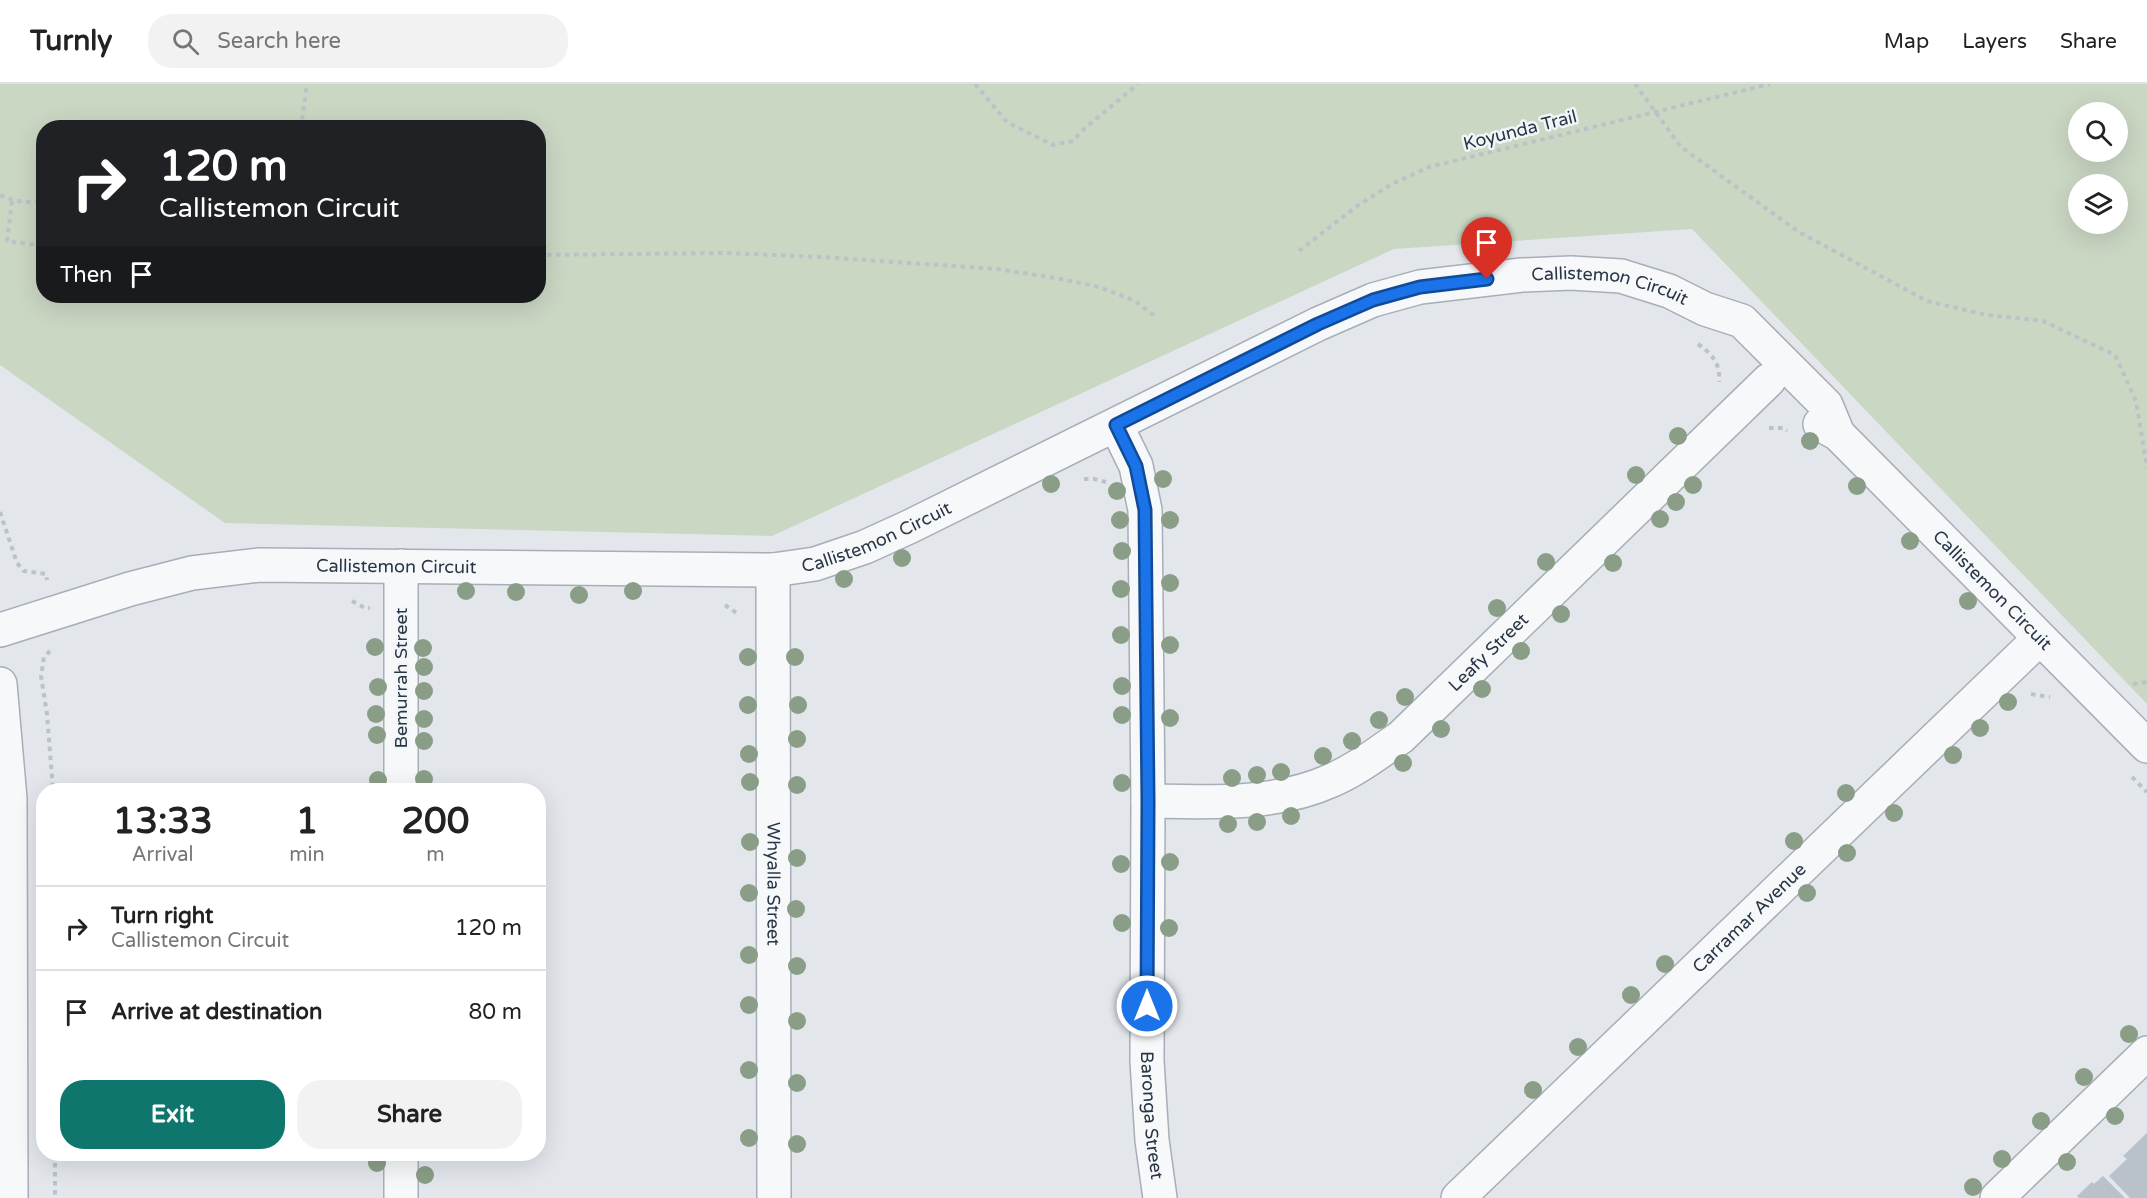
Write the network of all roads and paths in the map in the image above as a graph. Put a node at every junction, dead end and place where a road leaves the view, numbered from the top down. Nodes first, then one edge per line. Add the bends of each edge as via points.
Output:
1 (307, 84) edge
2 (975, 84) edge
3 (1138, 84) edge
4 (1635, 84) edge
5 (1770, 84) edge
6 (1655, 111) junction
7 (302, 120) edge
8 (0, 195) edge
9 (12, 201) junction
10 (36, 202) edge
11 (36, 245) edge
12 (1299, 251) dead end
13 (546, 255) edge
14 (1705, 309) junction
15 (1155, 316) dead end
16 (1695, 342) dead end
17 (1769, 381) junction
18 (1719, 387) dead end
19 (1116, 425) junction
20 (1839, 434) junction
21 (2147, 468) edge
22 (0, 512) edge
23 (401, 566) junction
24 (773, 570) junction
25 (47, 585) dead end
26 (346, 599) dead end
27 (378, 608) dead end
28 (0, 630) edge
29 (2039, 639) junction
30 (56, 647) dead end
31 (0, 684) edge
32 (2147, 746) edge
33 (52, 783) edge
34 (401, 783) edge
35 (1148, 801) junction
36 (2147, 1053) edge
37 (55, 1161) edge
38 (400, 1161) edge
39 (12, 1198) edge
40 (55, 1198) edge
41 (400, 1198) edge
42 (774, 1198) edge
43 (1160, 1198) edge
44 (1458, 1198) edge
45 (1997, 1198) edge

1 - 7 path
2 - 3 path via 1007,122 1053,145 1073,141
4 - 6 path
5 - 6 path, Koyunda Trail
6 - 12 path, Koyunda Trail via 1429,167 1356,206
6 - 21 path via 1681,147 1799,232 1927,301 1988,315 2043,321 2115,355 2136,401
8 - 9 path
9 - 10 path
9 - 11 path via 7,241
13 - 15 path via 727,253 997,269 1099,287 1135,301
14 - 17 street, Callistemon Circuit via 1727,339
14 - 19 street, Callistemon Circuit via 1669,291 1621,276 1521,275 1420,287 1373,300 1318,324
14 - 20 street, Callistemon Circuit via 1742,321 1826,405
16 - 18 path via 1718,364
17 - 20 street, Callistemon Circuit via 1807,418
17 - 35 street, Leafy Street via 1401,738 1331,781 1299,793 1208,802
19 - 24 street, Callistemon Circuit via 865,548 815,564
19 - 35 street, Baronga Street via 1136,466 1145,510
20 - 29 street, Callistemon Circuit
22 - 25 path via 17,563 24,571 46,573
23 - 24 street, Callistemon Circuit
23 - 28 street, Callistemon Circuit via 260,565 192,573
23 - 34 street, Bemurrah Street
24 - 42 street, Whyalla Street
26 - 27 path via 365,608
29 - 32 street, Callistemon Circuit
29 - 44 street, Carramar Avenue
30 - 33 path via 44,657 41,676
31 - 39 street via 10,799
35 - 43 street, Baronga Street via 1147,1062
36 - 45 street
37 - 40 path
38 - 41 street

